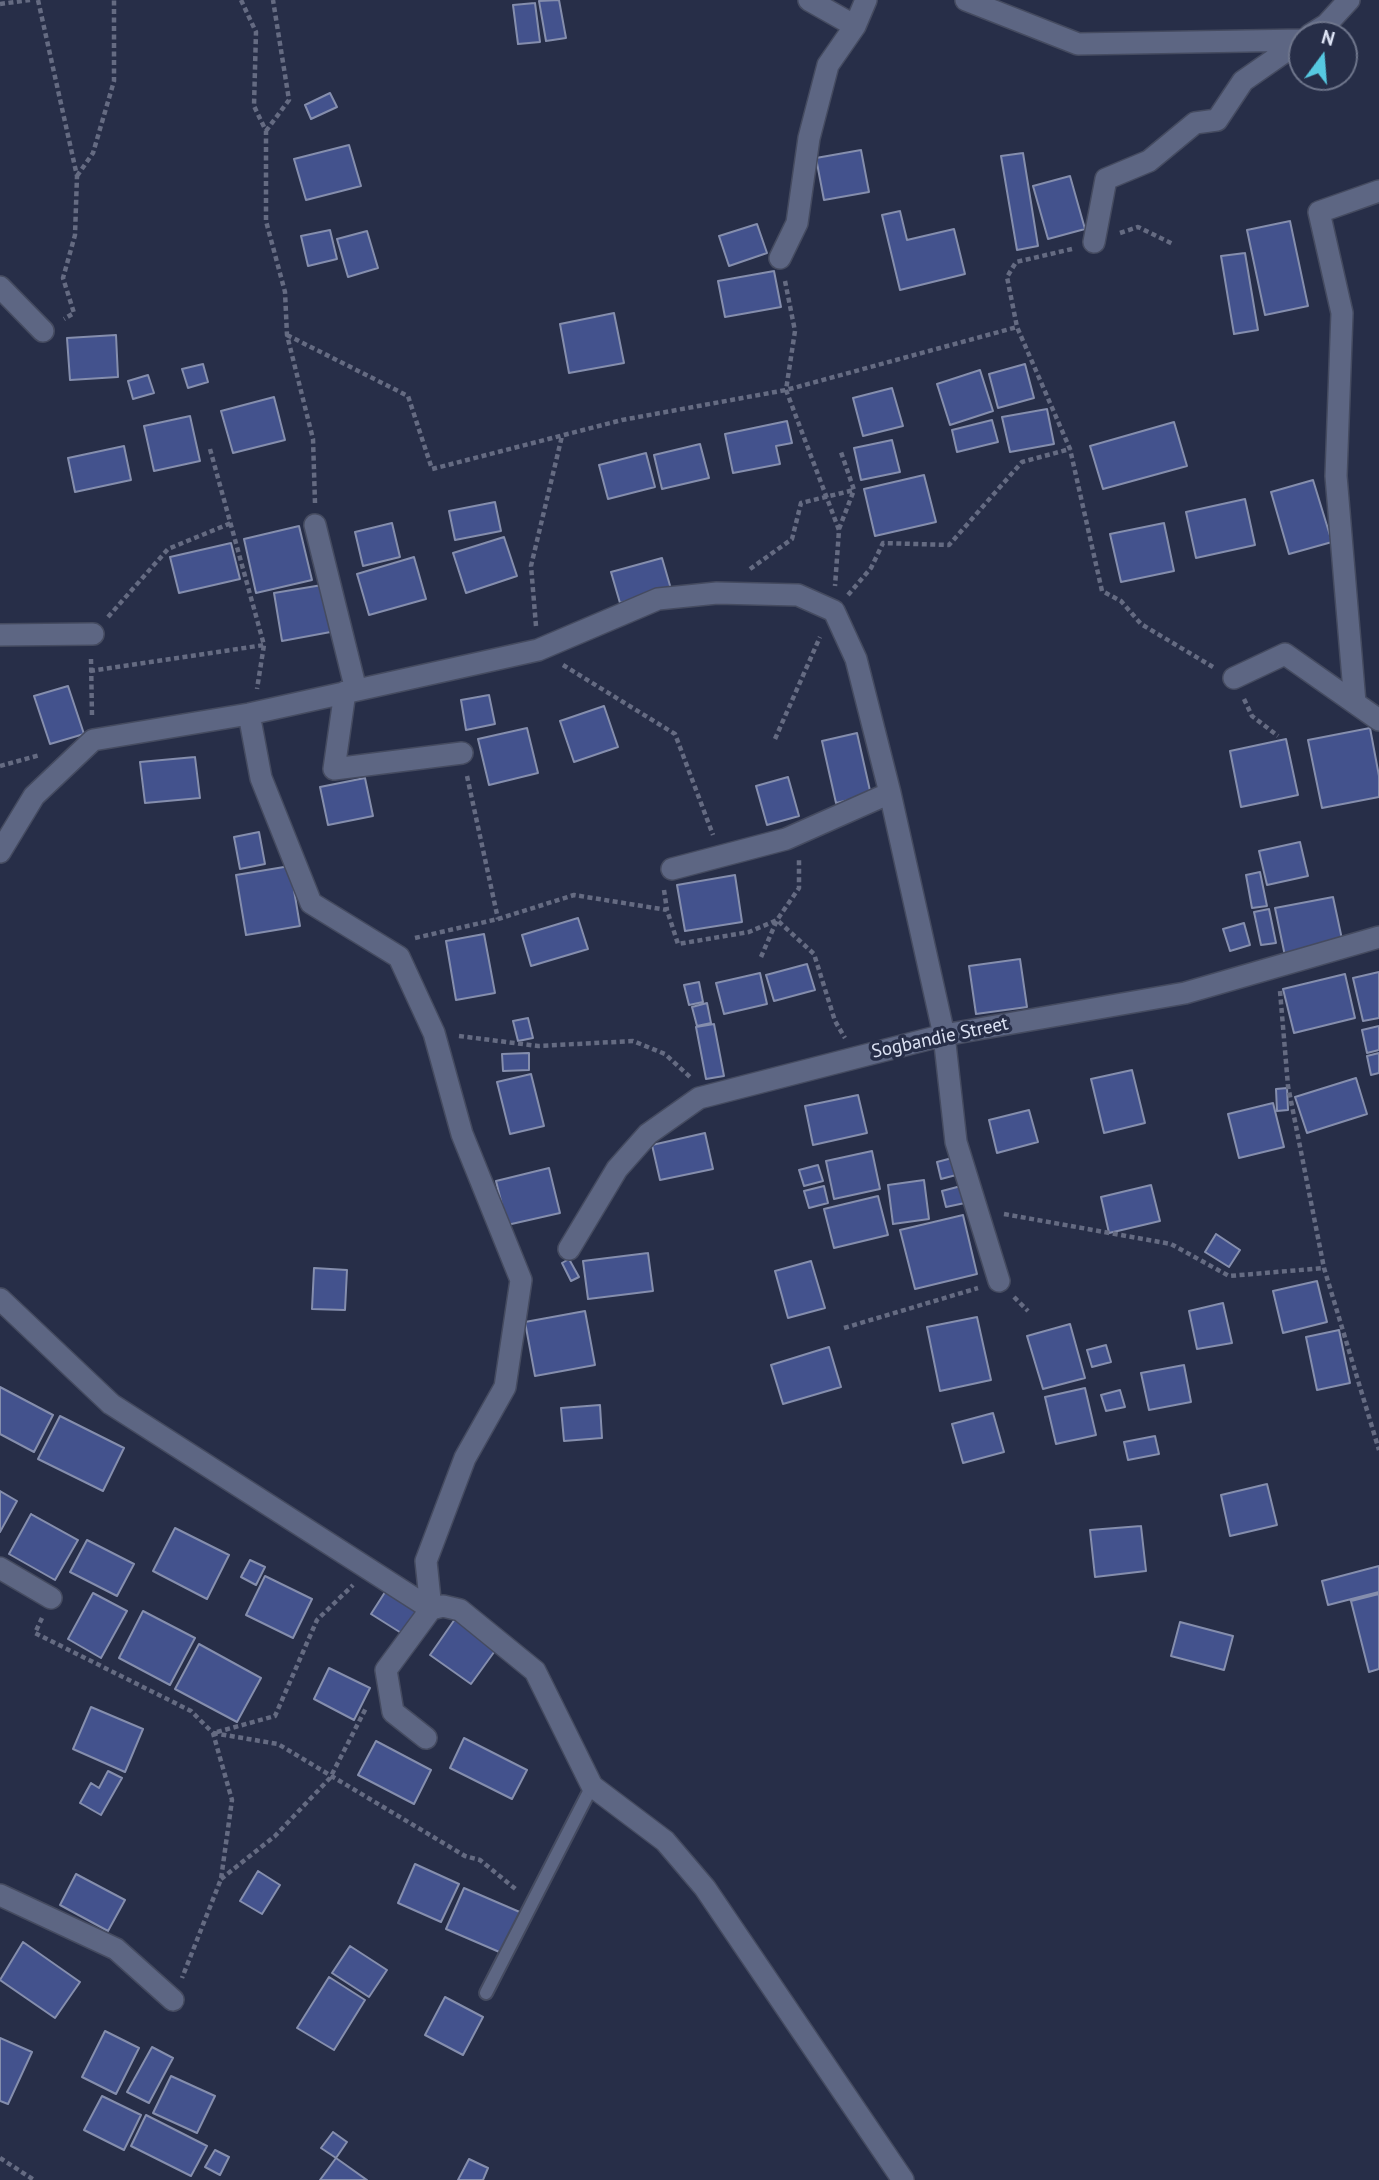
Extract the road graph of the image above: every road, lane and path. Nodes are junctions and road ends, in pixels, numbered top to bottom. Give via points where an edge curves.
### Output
1 (30, 0) edge
2 (38, 0) edge
3 (114, 0) edge
4 (241, 0) edge
5 (273, 0) edge
6 (809, 0) edge
7 (866, 0) edge
8 (966, 0) edge
9 (1349, 0) edge
10 (0, 4) edge
11 (1330, 21) edge
12 (855, 26) junction
13 (1288, 40) edge
14 (1288, 50) edge
15 (266, 131) junction
16 (77, 176) junction
17 (1379, 191) edge
18 (1094, 242) junction
19 (1173, 244) dead end
20 (780, 258) joint
21 (0, 287) edge
22 (1017, 327) junction
23 (43, 331) joint
24 (287, 335) junction
25 (786, 390) junction
26 (562, 436) junction
27 (210, 449) dead end
28 (1070, 449) junction
29 (841, 452) dead end
30 (854, 490) junction
31 (825, 496) junction
32 (315, 525) joint
33 (839, 530) junction
34 (717, 593) junction
35 (834, 611) junction
36 (93, 634) dead end
37 (0, 635) edge
38 (264, 645) junction
39 (538, 650) junction
40 (90, 671) dead end
41 (1234, 678) junction
42 (351, 691) junction
43 (1355, 703) junction
44 (249, 714) junction
45 (1379, 720) edge
46 (1278, 736) dead end
47 (775, 739) dead end
48 (462, 753) joint
49 (890, 793) junction
50 (786, 839) junction
51 (0, 852) edge
52 (721, 856) junction
53 (672, 869) dead end
54 (498, 919) junction
55 (777, 920) junction
56 (1379, 937) edge
57 (399, 957) junction
58 (761, 957) dead end
59 (1278, 966) junction
60 (434, 1033) junction
61 (944, 1035) junction
62 (857, 1056) junction
63 (699, 1098) junction
64 (979, 1223) junction
65 (569, 1249) dead end
66 (1324, 1268) junction
67 (999, 1281) joint
68 (0, 1298) edge
69 (844, 1328) dead end
70 (1379, 1450) edge
71 (0, 1568) edge
72 (370, 1569) junction
73 (51, 1598) joint
74 (431, 1609) junction
75 (368, 1706) dead end
76 (212, 1733) junction
77 (426, 1738) dead end
78 (330, 1778) junction
79 (592, 1786) junction
80 (221, 1879) junction
81 (0, 1895) edge
82 (532, 1903) junction
83 (486, 1993) dead end
84 (173, 2000) joint
85 (0, 2158) edge
86 (34, 2180) edge
87 (903, 2180) edge

1 - 10 path
2 - 16 path
3 - 16 path via 114,81 93,153
4 - 15 path via 256,32 254,106
5 - 15 path via 289,100
6 - 12 street
7 - 12 street
8 - 13 street via 1079,44
9 - 11 street
12 - 20 street via 828,65 809,138 797,223
14 - 18 street via 1243,81 1217,120 1195,123 1149,161 1106,179
15 - 24 path via 266,221 285,292
16 - 23 path via 75,235 63,278 74,313
17 - 43 street via 1319,212 1342,313 1336,476
18 - 19 path via 1138,227
18 - 22 path via 1016,262 1007,277
20 - 25 path via 795,331
21 - 23 street
22 - 25 path
22 - 28 path
24 - 26 path via 408,396 432,469
24 - 32 path via 313,439
25 - 26 path via 622,420
25 - 31 path
26 - 39 path via 531,566
27 - 38 path
28 - 35 path via 1021,462 949,545 883,543 871,568
28 - 41 path via 1102,591 1122,601 1141,624
29 - 30 path
30 - 31 path
30 - 33 path
31 - 33 path
31 - 34 path via 802,503 792,539
32 - 42 street
33 - 35 path
34 - 35 street via 798,595
34 - 39 street via 658,599
35 - 47 path
35 - 49 street via 856,659
36 - 37 street
38 - 40 path
38 - 44 path
39 - 42 street
39 - 52 path via 675,734
41 - 43 street via 1285,654
41 - 46 path via 1252,716
42 - 44 street
42 - 48 street via 334,769
43 - 45 street
44 - 51 street via 93,740 34,796
44 - 57 street via 261,778 311,903
48 - 54 path
49 - 50 street
49 - 61 street
50 - 52 street
50 - 55 path via 801,862 799,888
52 - 53 street
54 - 55 path via 574,895 667,909 678,944 749,932
54 - 57 path via 408,940
55 - 58 path
55 - 62 path via 814,954 835,1021
56 - 59 street, Sogbandie Street
57 - 60 street
59 - 61 street, Sogbandie Street via 1185,993
59 - 66 path via 1288,1086
60 - 63 path via 538,1046 633,1041 665,1054 696,1082
60 - 74 street via 462,1134 521,1280 505,1387 465,1458 426,1561
61 - 62 street, Sogbandie Street
61 - 64 street via 956,1142
62 - 63 street, Sogbandie Street
63 - 65 street, Sogbandie Street via 648,1134 617,1169
64 - 66 path via 1007,1213 1171,1244 1229,1276
64 - 67 street
66 - 70 path
67 - 69 path
68 - 72 street via 111,1404
71 - 73 street
72 - 74 street
72 - 76 path via 317,1620 275,1716
73 - 76 path via 35,1633 191,1711
74 - 77 street via 386,1670 393,1712
74 - 79 street via 460,1610 535,1671
75 - 78 path
76 - 78 path via 278,1744
76 - 80 path via 232,1800
78 - 80 path via 275,1836
78 - 82 path via 480,1860
79 - 82 lane
79 - 87 street via 665,1841 705,1888
80 - 84 path
81 - 84 street via 116,1949
82 - 83 lane
85 - 86 path

